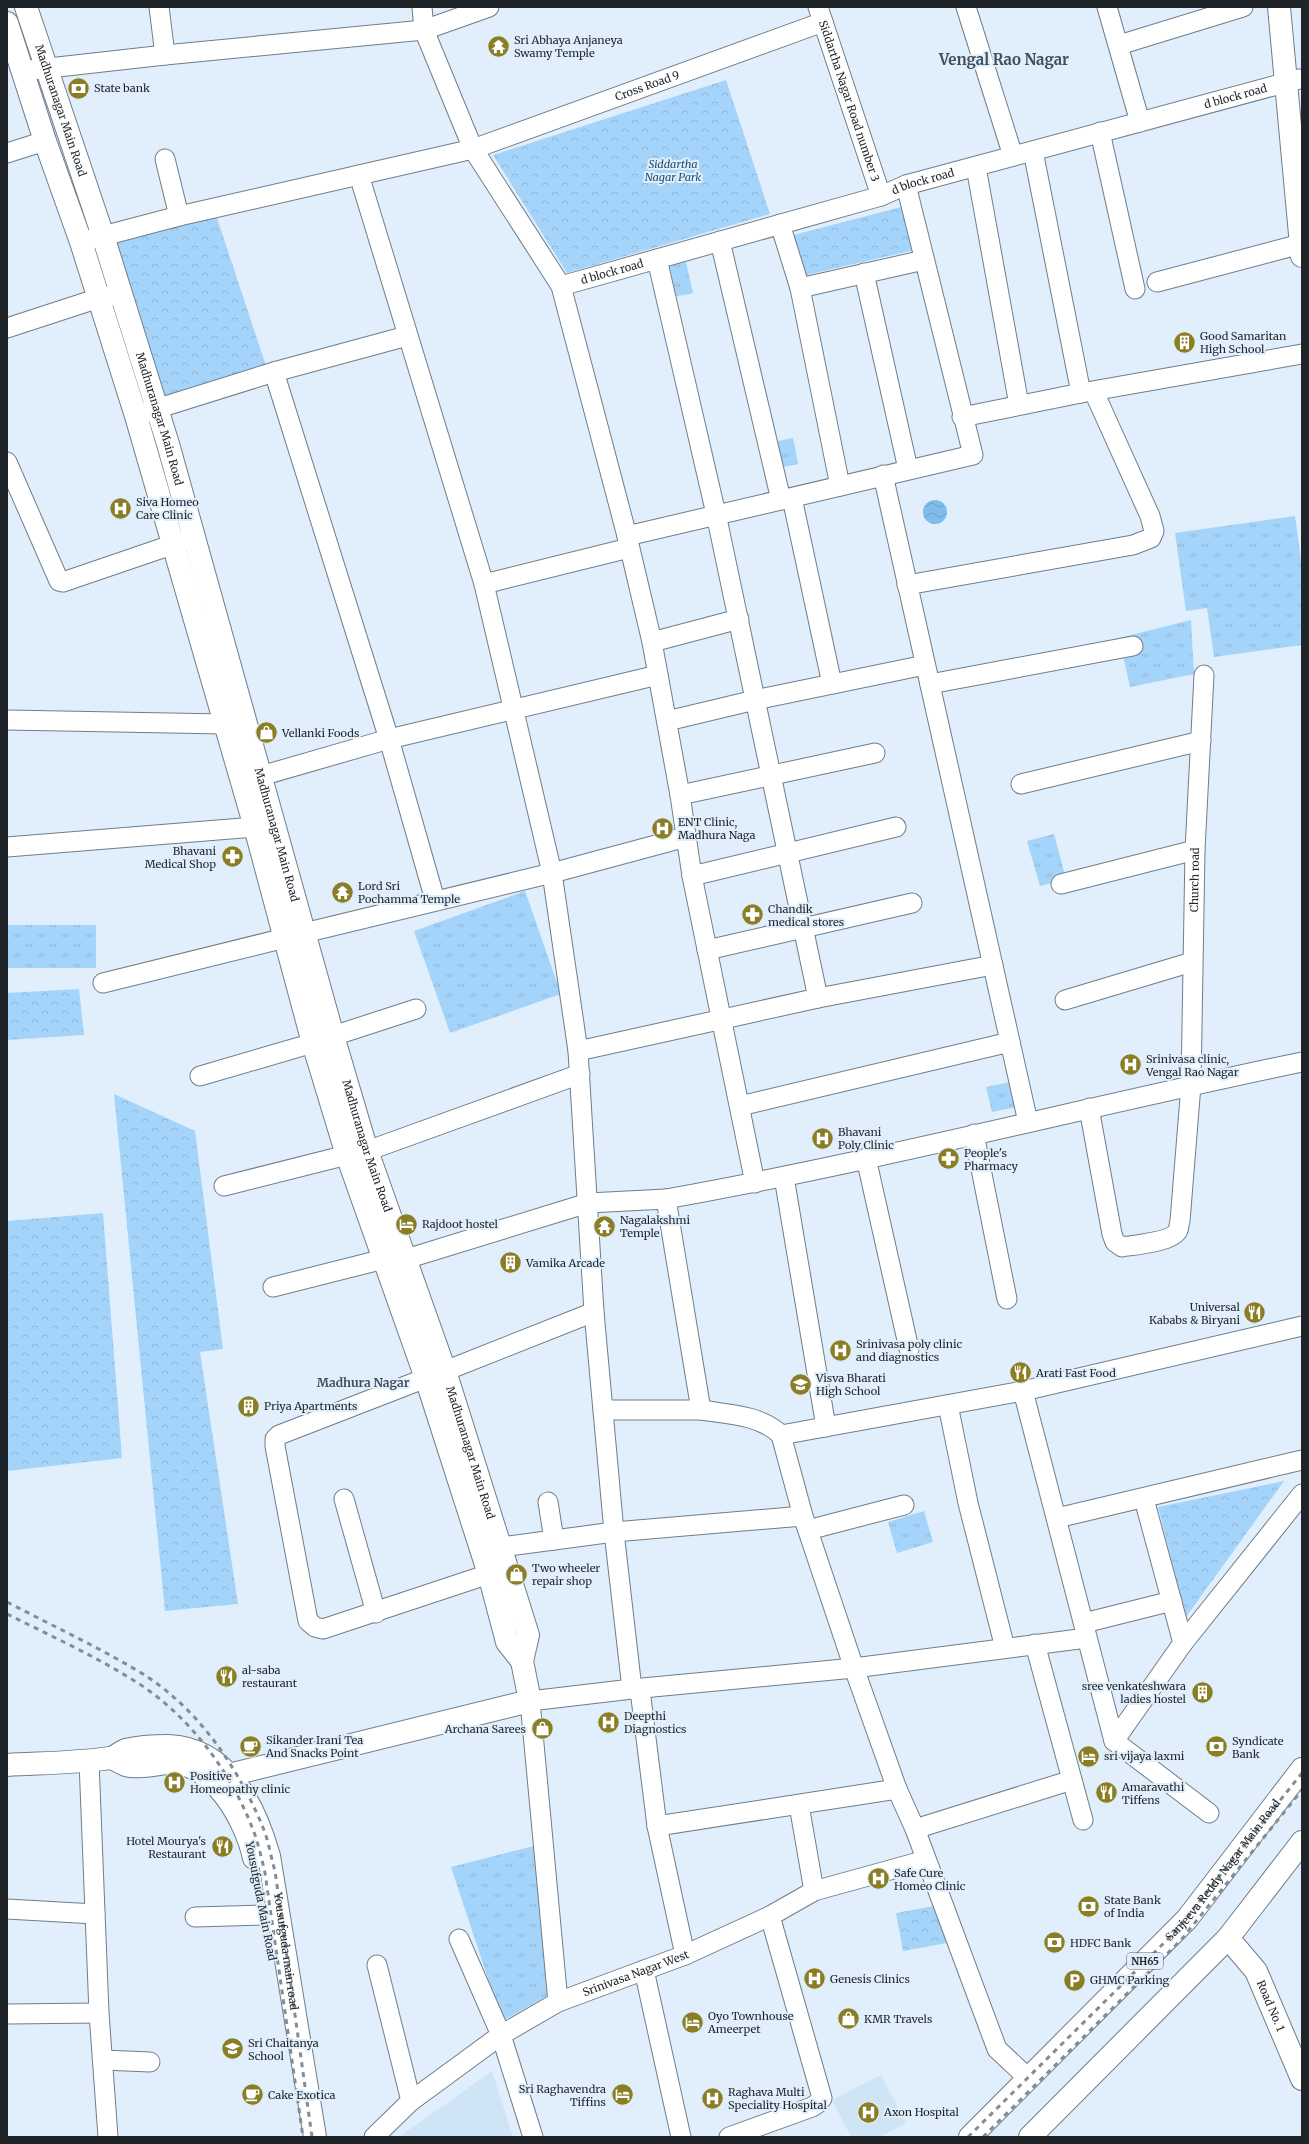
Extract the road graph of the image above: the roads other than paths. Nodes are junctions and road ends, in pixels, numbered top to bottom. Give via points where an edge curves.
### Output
1 (26, 7) edge
2 (159, 7) edge
3 (422, 7) edge
4 (489, 7) edge
5 (966, 7) edge
6 (1107, 7) edge
7 (1243, 7) edge
8 (1279, 7) edge
9 (1290, 7) edge
10 (820, 15) edge
11 (7, 24) edge
12 (424, 30) junction
13 (1119, 44) junction
14 (165, 55) junction
15 (47, 68) junction
16 (22, 71) junction
17 (1293, 81) junction
18 (1302, 114) edge
19 (1140, 122) junction
20 (1100, 132) junction
21 (45, 141) junction
22 (473, 149) junction
23 (1033, 151) junction
24 (7, 153) edge
25 (1014, 156) junction
26 (165, 159) dead end
27 (976, 167) junction
28 (358, 176) junction
29 (906, 185) junction
30 (881, 196) junction
31 (179, 216) junction
32 (780, 224) junction
33 (103, 236) junction
34 (720, 241) junction
35 (81, 242) junction
36 (1302, 250) edge
37 (657, 259) junction
38 (924, 260) junction
39 (864, 273) junction
40 (1156, 282) dead end
41 (561, 286) junction
42 (800, 288) junction
43 (1135, 289) dead end
44 (122, 294) junction
45 (99, 298) junction
46 (7, 328) edge
47 (407, 336) junction
48 (1302, 354) edge
49 (274, 372) junction
50 (1087, 393) junction
51 (1019, 406) junction
52 (158, 408) junction
53 (136, 416) junction
54 (962, 418) junction
55 (8, 466) edge
56 (908, 469) junction
57 (882, 475) junction
58 (840, 486) junction
59 (786, 499) junction
60 (716, 514) junction
61 (195, 537) junction
62 (628, 542) junction
63 (174, 543) junction
64 (484, 584) junction
65 (907, 585) junction
66 (739, 619) junction
67 (652, 642) junction
68 (1133, 646) dead end
69 (925, 665) junction
70 (1204, 674) dead end
71 (658, 675) junction
72 (832, 684) junction
73 (930, 684) junction
74 (755, 700) junction
75 (514, 710) junction
76 (7, 720) edge
77 (667, 721) junction
78 (224, 724) junction
79 (389, 739) junction
80 (1201, 741) junction
81 (875, 753) dead end
82 (261, 776) junction
83 (772, 776) junction
84 (240, 782) junction
85 (1021, 784) dead end
86 (680, 795) junction
87 (255, 827) junction
88 (896, 827) dead end
89 (686, 837) junction
90 (7, 847) edge
91 (1195, 850) junction
92 (788, 854) junction
93 (552, 874) junction
94 (692, 876) junction
95 (1061, 884) dead end
96 (435, 900) junction
97 (912, 903) dead end
98 (803, 927) junction
99 (294, 935) junction
100 (707, 950) junction
101 (1192, 962) junction
102 (993, 965) junction
103 (103, 983) dead end
104 (818, 998) junction
105 (1065, 1000) dead end
106 (416, 1009) dead end
107 (721, 1020) junction
108 (323, 1039) junction
109 (1010, 1042) junction
110 (578, 1051) junction
111 (1302, 1062) edge
112 (580, 1074) junction
113 (200, 1076) dead end
114 (1191, 1085) junction
115 (740, 1106) junction
116 (1089, 1108) junction
117 (1028, 1122) junction
118 (974, 1134) junction
119 (357, 1153) junction
120 (866, 1158) junction
121 (784, 1177) junction
122 (755, 1183) junction
123 (224, 1186) dead end
124 (666, 1199) junction
125 (588, 1203) junction
126 (384, 1259) junction
127 (406, 1259) junction
128 (273, 1287) dead end
129 (1007, 1299) dead end
130 (594, 1312) junction
131 (1302, 1326) edge
132 (909, 1349) dead end
133 (436, 1375) junction
134 (1023, 1391) junction
135 (948, 1405) junction
136 (603, 1410) junction
137 (701, 1410) junction
138 (826, 1427) junction
139 (781, 1435) junction
140 (1302, 1460) edge
141 (1302, 1494) edge
142 (344, 1499) dead end
143 (1144, 1499) junction
144 (548, 1502) dead end
145 (904, 1505) dead end
146 (1057, 1518) junction
147 (805, 1523) junction
148 (614, 1532) junction
149 (554, 1540) junction
150 (502, 1548) junction
151 (489, 1574) junction
152 (1172, 1601) junction
153 (376, 1613) junction
154 (1085, 1630) junction
155 (1183, 1643) junction
156 (1035, 1644) junction
157 (1005, 1648) junction
158 (522, 1661) junction
159 (854, 1668) junction
160 (636, 1689) junction
161 (530, 1701) junction
162 (1114, 1741) junction
163 (112, 1758) junction
164 (89, 1761) junction
165 (7, 1765) edge
166 (1302, 1769) edge
167 (228, 1775) junction
168 (1072, 1780) junction
169 (898, 1788) junction
170 (799, 1805) junction
171 (1209, 1813) dead end
172 (1083, 1820) dead end
173 (657, 1826) junction
174 (915, 1829) junction
175 (1302, 1842) edge
176 (926, 1860) junction
177 (814, 1891) junction
178 (7, 1909) edge
179 (94, 1914) junction
180 (266, 1915) junction
181 (770, 1916) junction
182 (195, 1917) dead end
183 (1228, 1938) junction
184 (459, 1939) dead end
185 (685, 1955) junction
186 (377, 1965) dead end
187 (644, 1970) junction
188 (558, 2002) junction
189 (99, 2013) junction
190 (7, 2014) edge
191 (501, 2035) junction
192 (102, 2060) junction
193 (150, 2062) dead end
194 (1028, 2078) junction
195 (1302, 2079) edge
196 (411, 2101) junction
197 (108, 2137) edge
198 (299, 2137) edge
199 (315, 2137) edge
200 (374, 2137) edge
201 (533, 2137) edge
202 (681, 2137) edge
203 (729, 2137) edge
204 (970, 2137) edge
205 (1030, 2137) edge

1 - 15 main road, Madhuranagar Main Road
2 - 14 street
3 - 12 street
4 - 12 street
5 - 25 street
6 - 13 street
7 - 13 street
8 - 17 main road
9 - 17 main road
10 - 22 street, Cross Road 9
10 - 30 street, Siddartha Nagar Road number 3
11 - 16 main road, Madhuranagar Main Road
12 - 14 street
12 - 22 street
13 - 19 street
14 - 15 street
15 - 16 street
15 - 33 main road, Madhuranagar Main Road
16 - 21 main road, Madhuranagar Main Road
17 - 18 main road
17 - 19 street, d block road
17 - 36 main road
19 - 20 street, d block road
20 - 23 street, d block road
20 - 43 street
21 - 24 street
21 - 35 main road, Madhuranagar Main Road
22 - 28 street, Cross Road 9
22 - 41 street
23 - 25 street, d block road
23 - 50 street
25 - 27 street, d block road
26 - 31 street
27 - 29 street, d block road
27 - 51 street
28 - 31 street, Cross Road 9
28 - 47 street
29 - 30 street, d block road
29 - 38 street
30 - 32 street, d block road
31 - 33 street, Cross Road 9
32 - 34 street, d block road
32 - 42 street
33 - 35 street, Cross Road 9
33 - 44 main road, Madhuranagar Main Road
34 - 37 street, d block road
34 - 59 street
35 - 45 main road, Madhuranagar Main Road
36 - 40 street
37 - 41 street, d block road
37 - 60 street
38 - 39 street
38 - 54 street
39 - 42 street
39 - 56 street
41 - 62 street
42 - 58 street
44 - 45 street
44 - 52 main road, Madhuranagar Main Road
45 - 46 street
45 - 53 main road, Madhuranagar Main Road
47 - 49 street
47 - 64 street
48 - 50 street
49 - 52 street
49 - 79 street
50 - 51 street
50 - 65 street via 1150,516 1154,531 1151,538 1133,545
51 - 54 street
52 - 53 street
52 - 61 main road, Madhuranagar Main Road
53 - 63 main road, Madhuranagar Main Road
54 - 56 street via 973,455
55 - 63 street via 58,581 62,582
56 - 57 street
57 - 58 street
57 - 65 street
58 - 59 street
59 - 60 street
59 - 72 street
60 - 62 street
60 - 66 street
61 - 63 street
61 - 82 main road, Madhuranagar Main Road
62 - 64 street
62 - 67 street
63 - 78 main road, Madhuranagar Main Road
64 - 75 street
65 - 69 street
66 - 67 street
66 - 74 street
67 - 71 street
68 - 73 street
69 - 72 street
69 - 73 street
70 - 80 street, Church road
71 - 75 street
71 - 77 street
72 - 74 street
73 - 102 street
74 - 77 street
74 - 83 street
75 - 79 street
75 - 93 street
76 - 78 street
77 - 86 street
78 - 84 main road, Madhuranagar Main Road
79 - 82 street
79 - 96 street
80 - 85 street
80 - 91 street, Church road
81 - 83 street
82 - 84 street
82 - 99 main road, Madhuranagar Main Road
83 - 86 street
83 - 92 street
84 - 87 main road, Madhuranagar Main Road
86 - 89 street
87 - 90 street
87 - 99 main road, Madhuranagar Main Road
88 - 92 street
89 - 93 street
89 - 94 street
91 - 95 street
91 - 101 street, Church road
92 - 94 street
92 - 98 street
93 - 96 street
93 - 110 street
94 - 100 street
96 - 99 street
97 - 98 street
98 - 100 street
98 - 104 street
99 - 103 street
99 - 108 main road, Madhuranagar Main Road
100 - 107 street
101 - 105 street
101 - 114 street, Church road
102 - 104 street
102 - 109 street
104 - 107 street
106 - 108 street
107 - 110 street
107 - 115 street
108 - 113 street
108 - 119 main road, Madhuranagar Main Road
109 - 115 street
109 - 117 street
110 - 112 street
111 - 114 street
112 - 119 street
112 - 125 street
114 - 116 street
114 - 116 street, Church road via 1178,1231 1171,1237 1146,1244 1122,1247 1115,1242
115 - 122 street
116 - 117 street
117 - 118 street
118 - 120 street
118 - 129 street
119 - 123 street
119 - 126 main road, Madhuranagar Main Road
119 - 127 main road, Madhuranagar Main Road
120 - 121 street
120 - 132 street
121 - 122 street
121 - 138 street
122 - 124 street
124 - 125 street
124 - 137 street
125 - 127 street
125 - 130 street
126 - 128 street
126 - 133 main road, Madhuranagar Main Road
127 - 133 main road, Madhuranagar Main Road
130 - 133 street
130 - 136 street
131 - 134 street
133 - 150 main road, Madhuranagar Main Road
133 - 151 main road, Madhuranagar Main Road
133 - 153 street via 279,1435 275,1439 308,1621 323,1629
134 - 135 street
134 - 146 street
135 - 138 street
135 - 157 street via 968,1503
136 - 137 street
136 - 148 street
137 - 139 street via 759,1421 772,1426
138 - 139 street
139 - 147 street
140 - 143 street
141 - 155 street
142 - 153 street
143 - 146 street
143 - 152 street
144 - 149 street
145 - 147 street
146 - 154 street
147 - 148 street
147 - 159 street
148 - 149 street
148 - 160 street
149 - 150 street
150 - 158 main road, Madhuranagar Main Road via 528,1635
151 - 153 street
151 - 158 main road, Madhuranagar Main Road via 507,1642
152 - 154 street
152 - 155 street
154 - 156 street
154 - 162 street
155 - 162 street
156 - 157 street
156 - 168 street
157 - 159 street
158 - 161 main road, Madhuranagar Main Road
159 - 160 street
159 - 169 street
160 - 161 street
160 - 173 street
161 - 167 main road
161 - 188 street
162 - 171 street
163 - 164 main road
163 - 167 main road via 125,1750 167,1746 185,1748 201,1754
163 - 180 main road, Yousufguda Main Road via 126,1766 174,1763 188,1766 210,1780 229,1802 248,1837
164 - 165 main road
164 - 179 street
166 - 194 main road, Sanjeeva Reddy Nagar Main Road / NH65 via 1187,1919
167 - 199 main road, Yousufguda main road via 241,1789 255,1813 269,1856
168 - 172 street
168 - 174 street
169 - 170 street
169 - 174 street
170 - 173 street
170 - 177 street
173 - 185 street
174 - 176 street
175 - 183 main road
176 - 177 street, Srinivasa Nagar West
176 - 194 street via 997,2049
177 - 181 street, Srinivasa Nagar West
178 - 179 street
179 - 189 street
180 - 182 street
180 - 198 main road, Yousufguda Main Road
181 - 185 street, Srinivasa Nagar West
181 - 203 street via 822,2098 812,2107
183 - 195 main road, Road No. 1 via 1256,1971
183 - 205 main road
184 - 191 street
185 - 187 street, Srinivasa Nagar West
186 - 196 street
187 - 188 street, Srinivasa Nagar West
187 - 202 street
188 - 191 street, Srinivasa Nagar West
189 - 190 street
189 - 192 street
191 - 196 street, Srinivasa Nagar West
191 - 201 street
192 - 193 street
192 - 197 street
194 - 204 main road, Sanjeeva Reddy Nagar Main Road / NH65
196 - 200 street, Srinivasa Nagar West

